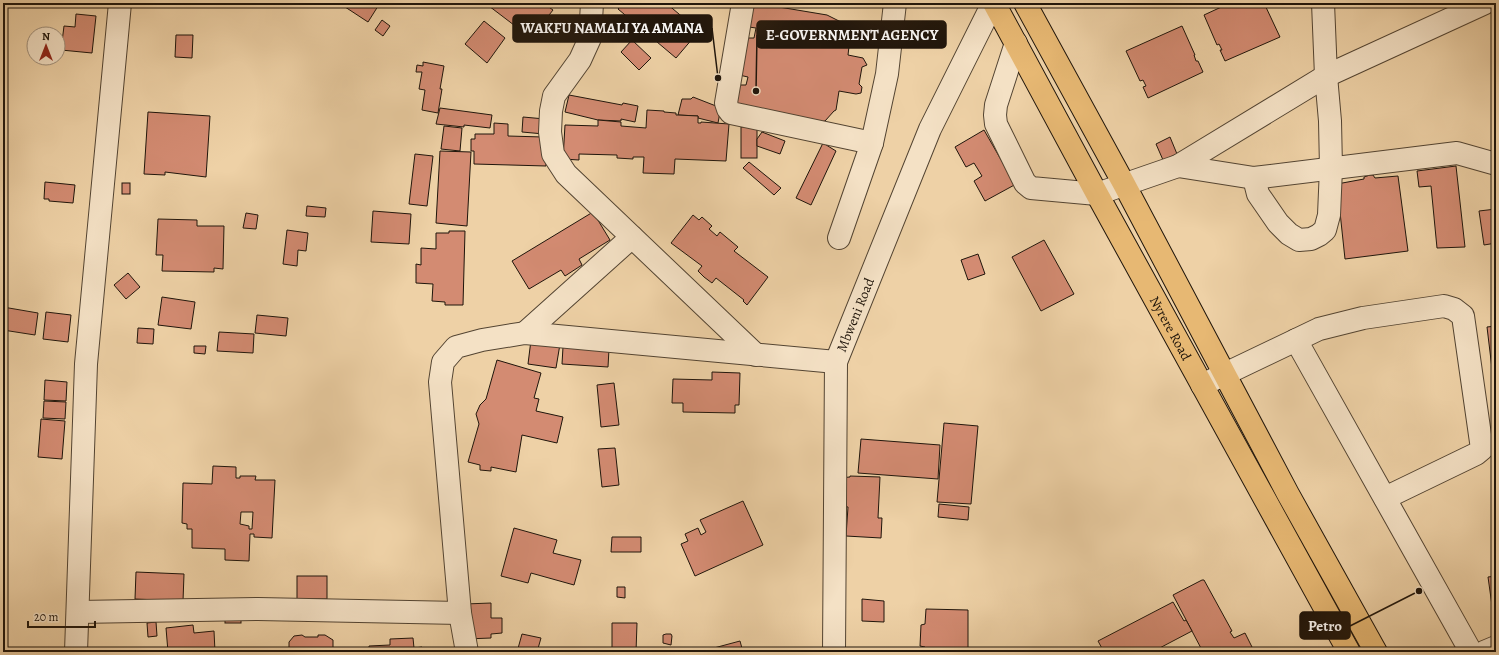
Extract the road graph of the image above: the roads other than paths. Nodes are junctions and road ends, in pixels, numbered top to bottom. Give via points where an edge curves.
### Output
1 (120, 3) edge
2 (592, 3) edge
3 (743, 3) edge
4 (894, 3) edge
5 (994, 3) edge
6 (1025, 3) edge
7 (1323, 3) edge
8 (1485, 3) edge
9 (1016, 43) junction
10 (1326, 76) junction
11 (872, 143) junction
12 (1496, 164) edge
13 (1178, 166) junction
14 (1331, 168) junction
15 (1254, 178) junction
16 (1124, 184) junction
17 (1097, 194) junction
18 (632, 237) junction
19 (839, 238) dead end
20 (525, 333) junction
21 (1296, 340) junction
22 (756, 355) junction
23 (836, 362) junction
24 (1224, 374) junction
25 (1202, 385) junction
26 (1385, 498) junction
27 (78, 612) junction
28 (460, 613) junction
29 (1496, 647) edge
30 (76, 652) edge
31 (467, 652) edge
32 (834, 652) edge
33 (1350, 652) edge
34 (1376, 652) edge
35 (1471, 652) edge
36 (1484, 652) edge

1 - 27 street via 86,364
2 - 18 street via 590,38 586,48 554,96 550,132 553,154 566,174
3 - 11 street via 726,103 731,113
4 - 11 street via 887,74
5 - 9 main road, Nyrere Road
5 - 23 street, Mbweni Road via 930,128
6 - 16 main road, Nyrere Road
7 - 10 street
8 - 10 street
9 - 17 main road, Nyrere Road
9 - 17 street via 996,104 995,115 996,124 1024,183 1031,188
10 - 13 street
10 - 14 street
11 - 19 street
12 - 14 street via 1457,153
13 - 15 street
13 - 16 street
14 - 15 street
14 - 15 street via 1328,220 1325,230 1311,239 1299,240 1278,223 1258,194
16 - 17 street
16 - 24 main road, Nyrere Road
17 - 25 main road, Nyrere Road
18 - 20 street
18 - 22 street
20 - 22 street
20 - 28 street via 456,347 443,362 440,382
21 - 24 street
21 - 26 street
21 - 26 street via 1319,329 1363,318 1436,307 1454,309 1463,316 1482,449
22 - 23 street
23 - 32 street, Mbweni Road
24 - 25 street
24 - 34 main road, Nyrere Road
25 - 33 main road, Nyrere Road
26 - 35 street
27 - 28 street via 258,609
27 - 30 street
28 - 31 street
29 - 36 street

